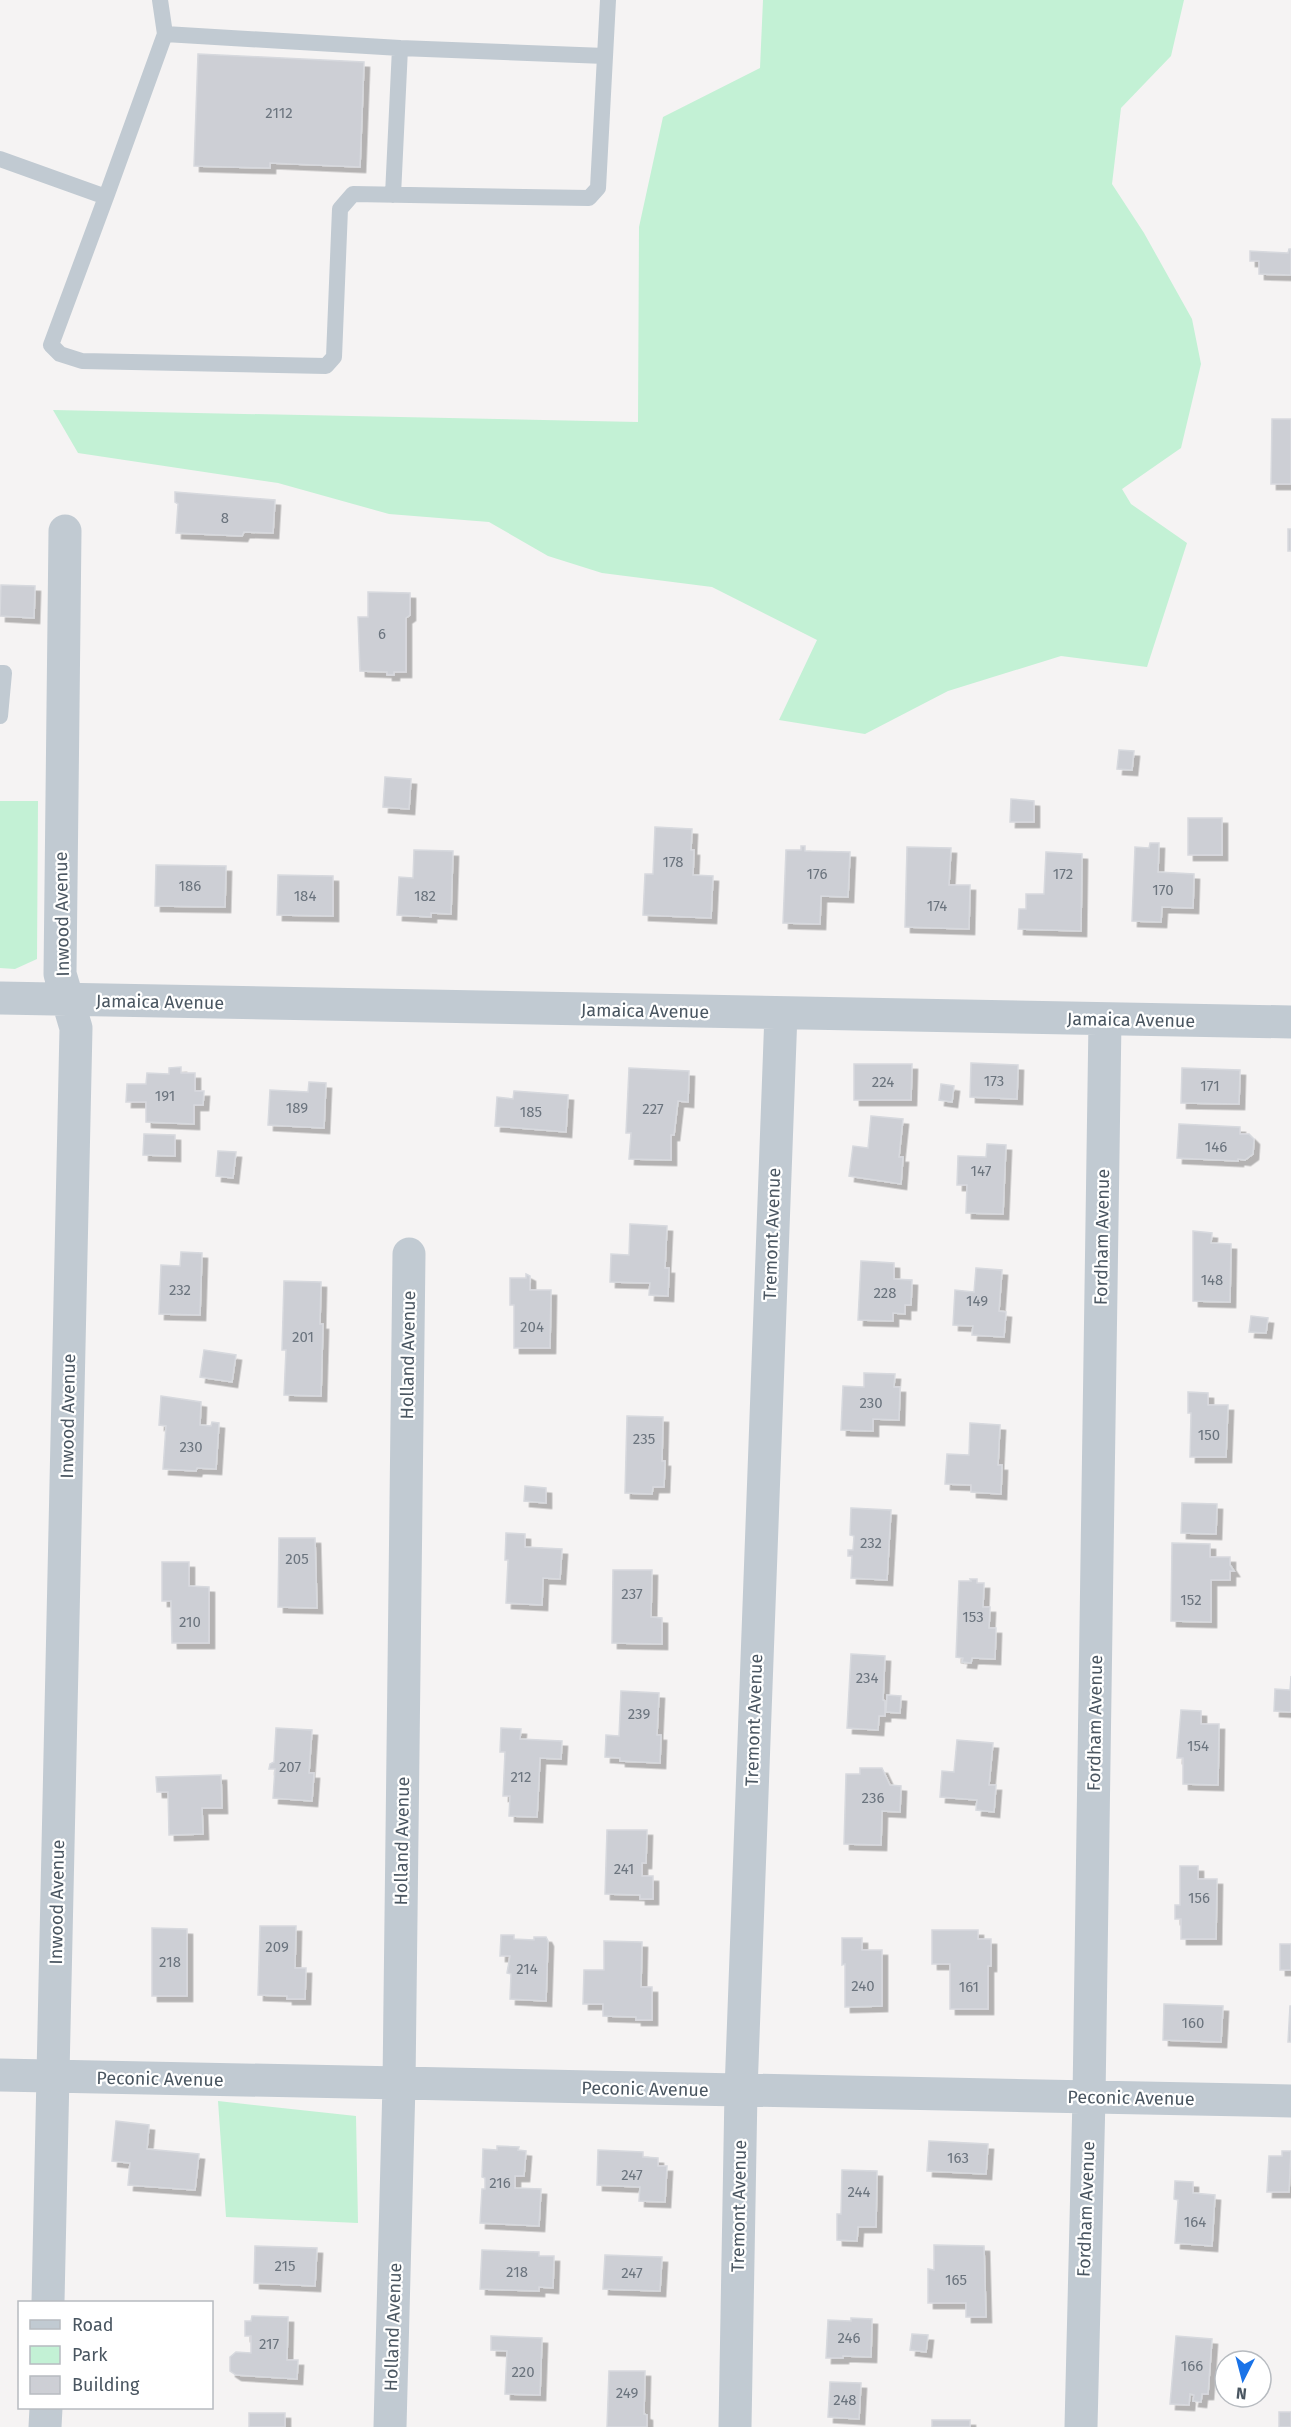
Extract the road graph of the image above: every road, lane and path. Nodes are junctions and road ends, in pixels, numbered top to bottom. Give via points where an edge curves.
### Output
1 (160, 0) edge
2 (608, 0) edge
3 (165, 34) junction
4 (400, 48) junction
5 (605, 56) junction
6 (0, 159) edge
7 (393, 195) junction
8 (106, 197) junction
9 (65, 531) dead end
10 (0, 673) edge
11 (0, 716) edge
12 (0, 999) edge
13 (67, 1001) junction
14 (781, 1013) junction
15 (1105, 1020) junction
16 (1291, 1022) edge
17 (409, 1254) dead end
18 (0, 2075) edge
19 (53, 2076) junction
20 (399, 2084) junction
21 (741, 2091) junction
22 (1089, 2098) junction
23 (1291, 2101) edge
24 (48, 2301) edge
25 (46, 2409) edge
26 (45, 2427) edge
27 (390, 2427) edge
28 (735, 2427) edge
29 (1080, 2427) edge

1 - 3 lane
2 - 5 lane
3 - 4 lane
3 - 8 lane
4 - 5 lane
4 - 7 lane
5 - 7 lane via 598,188 589,198
6 - 8 lane
7 - 8 lane via 353,194 340,209 334,357 326,366 82,361 60,354 51,345
9 - 13 street, Inwood Avenue via 60,974
10 - 11 lane via 4,673
12 - 13 street, Jamaica Avenue
13 - 14 street, Jamaica Avenue
13 - 19 street, Inwood Avenue via 76,1028
14 - 15 street, Jamaica Avenue
14 - 21 street, Tremont Avenue
15 - 16 street, Jamaica Avenue
15 - 22 street, Fordham Avenue
17 - 20 street, Holland Avenue
18 - 19 street, Peconic Avenue
19 - 20 street, Peconic Avenue
19 - 24 street, Inwood Avenue
20 - 21 street, Peconic Avenue
20 - 27 street, Holland Avenue
21 - 22 street, Peconic Avenue
21 - 28 street, Tremont Avenue
22 - 23 street, Peconic Avenue
22 - 29 street, Fordham Avenue
25 - 26 street

